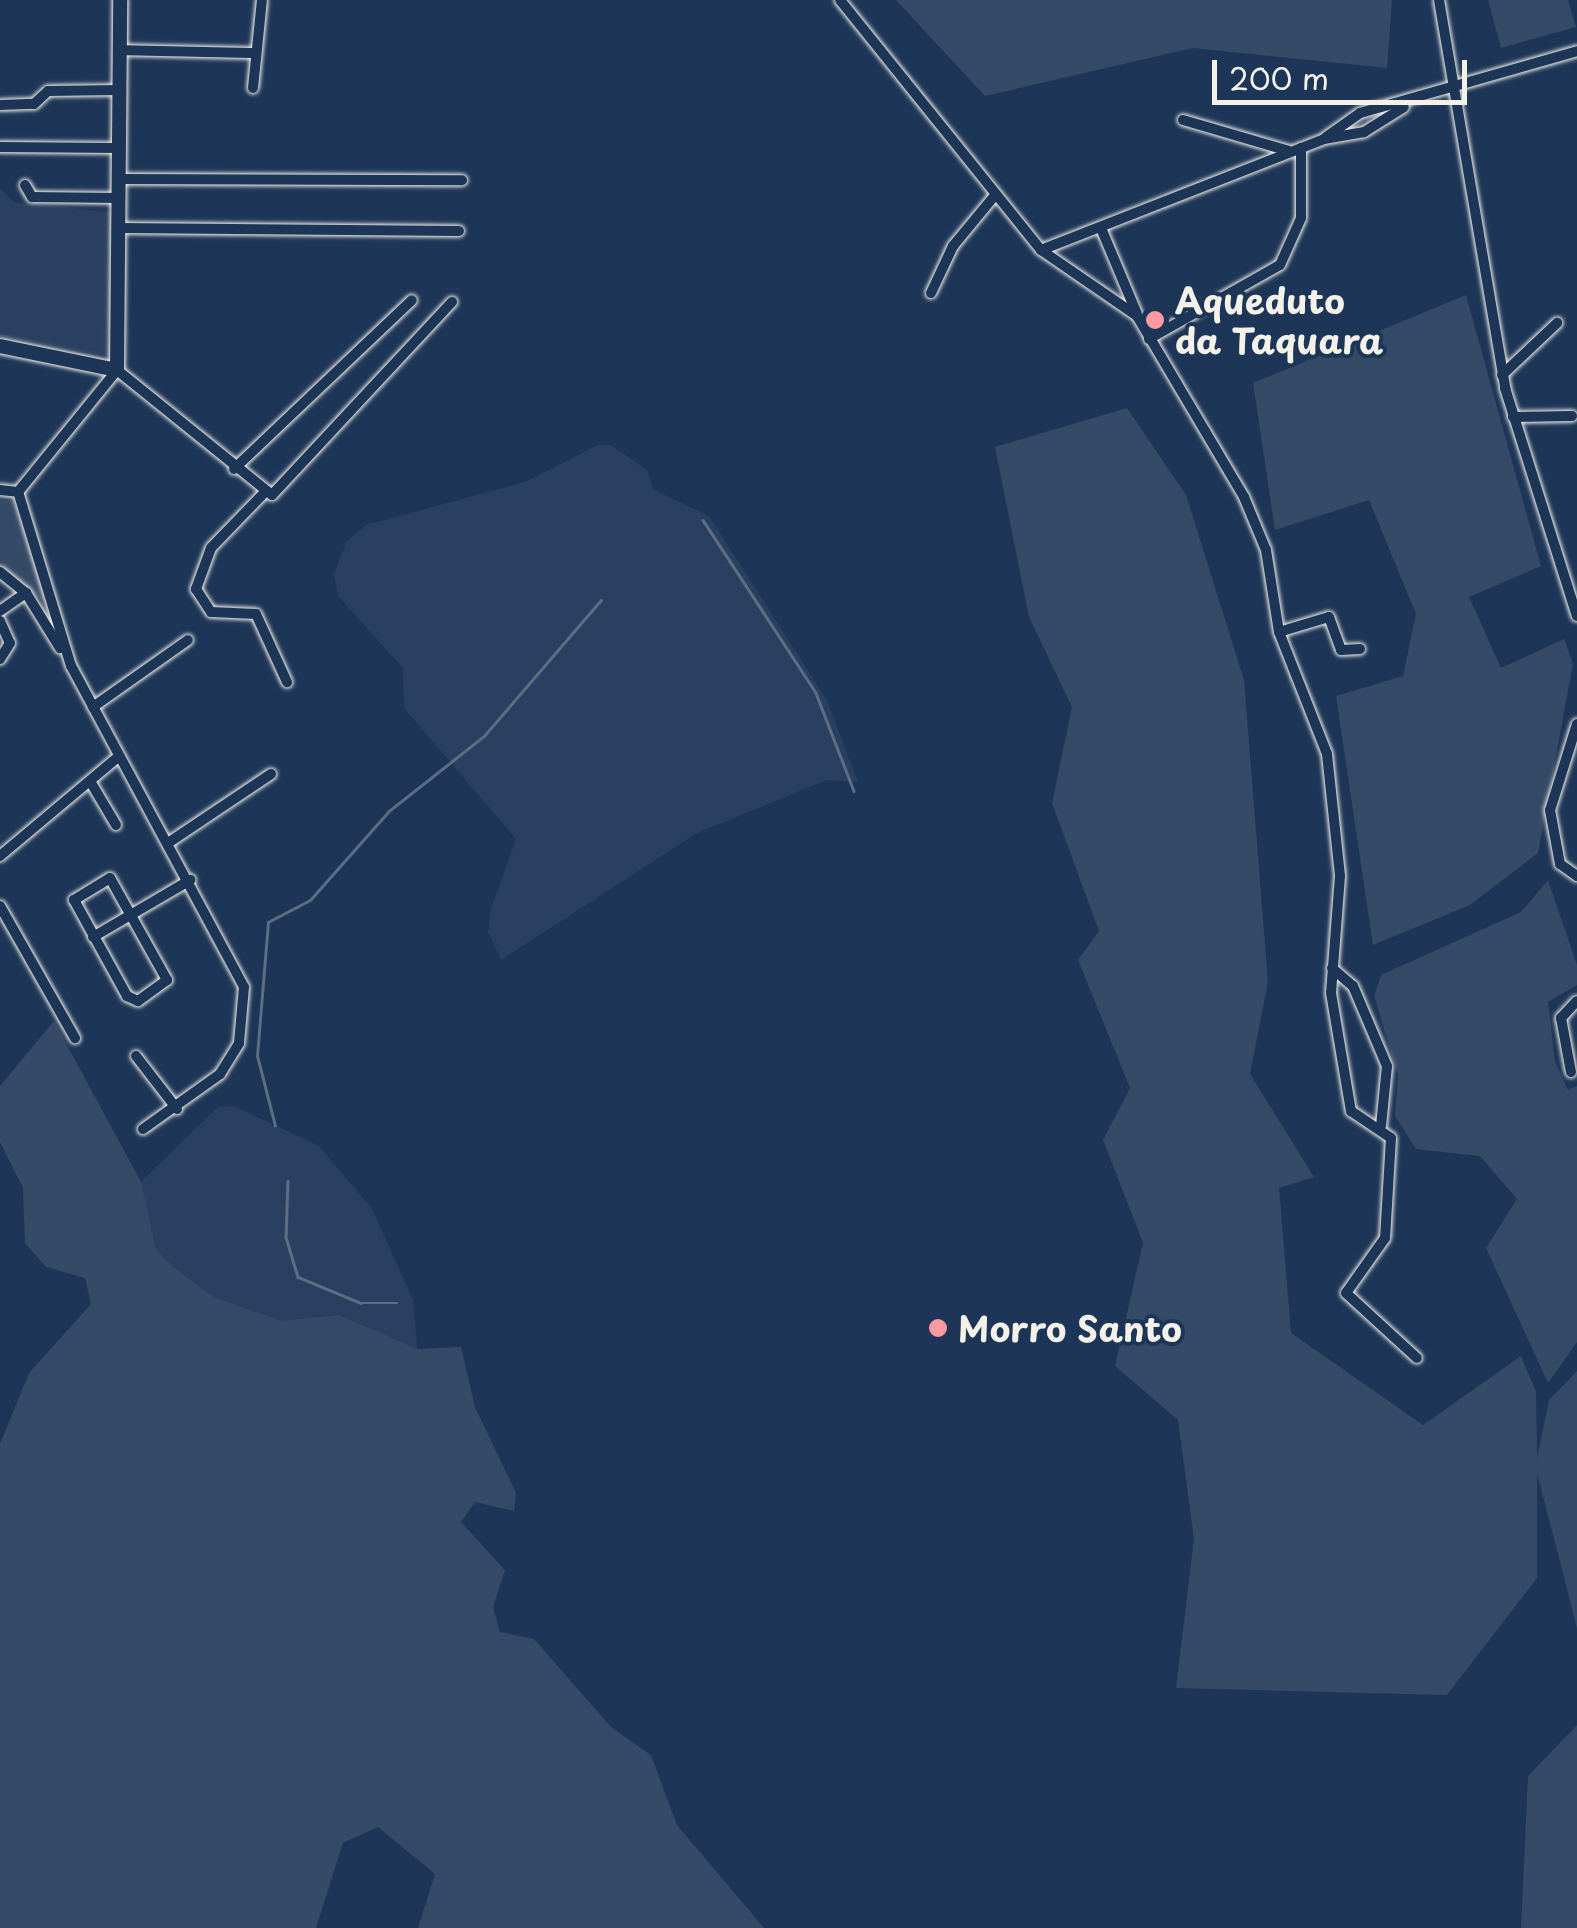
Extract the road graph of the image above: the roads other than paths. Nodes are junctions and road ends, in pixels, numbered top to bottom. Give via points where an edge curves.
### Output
1 (120, 0) edge
2 (262, 0) edge
3 (840, 0) edge
4 (1438, 0) edge
5 (120, 50) junction
6 (1577, 50) edge
7 (256, 53) junction
8 (253, 88) dead end
9 (120, 90) junction
10 (1450, 90) junction
11 (0, 105) edge
12 (1404, 106) junction
13 (1183, 120) dead end
14 (1324, 139) junction
15 (0, 148) edge
16 (119, 148) junction
17 (1296, 150) junction
18 (119, 180) junction
19 (462, 180) dead end
20 (25, 185) dead end
21 (996, 194) junction
22 (119, 198) junction
23 (119, 228) junction
24 (1100, 228) junction
25 (458, 232) dead end
26 (1041, 250) junction
27 (931, 293) dead end
28 (412, 300) dead end
29 (452, 302) dead end
30 (1137, 316) junction
31 (1557, 323) dead end
32 (1147, 334) junction
33 (0, 346) edge
34 (117, 370) junction
35 (1502, 375) junction
36 (1572, 416) dead end
37 (1514, 417) junction
38 (234, 469) junction
39 (0, 490) edge
40 (18, 492) junction
41 (269, 493) junction
42 (0, 572) edge
43 (26, 593) junction
44 (0, 611) edge
45 (1577, 616) edge
46 (0, 621) edge
47 (1278, 632) junction
48 (188, 640) dead end
49 (1360, 649) dead end
50 (0, 659) edge
51 (71, 666) junction
52 (286, 682) dead end
53 (93, 707) junction
54 (1577, 724) edge
55 (120, 756) junction
56 (271, 774) dead end
57 (90, 781) junction
58 (116, 824) dead end
59 (168, 844) junction
60 (0, 856) edge
61 (1577, 876) edge
62 (190, 880) junction
63 (0, 906) edge
64 (132, 914) junction
65 (94, 938) junction
66 (1332, 968) junction
67 (1577, 1001) edge
68 (75, 1038) dead end
69 (136, 1056) dead end
70 (1571, 1072) dead end
71 (177, 1109) junction
72 (1381, 1126) junction
73 (142, 1130) dead end
74 (1416, 1358) dead end

1 - 5 street
2 - 7 street
3 - 21 street
4 - 10 street
5 - 7 street
5 - 9 street
6 - 10 street
7 - 8 street
9 - 11 street via 43,91 34,104
9 - 16 street
10 - 12 street
10 - 35 street
12 - 14 street via 1364,132
12 - 14 street via 1360,113
13 - 17 street
14 - 17 street
15 - 16 street
16 - 18 street
17 - 24 street
17 - 32 street via 1301,218 1280,265
18 - 19 street
18 - 22 street
20 - 22 street via 32,197
21 - 26 street
21 - 27 street via 953,246
22 - 23 street
23 - 25 street
23 - 34 street
24 - 26 street
24 - 30 street
26 - 30 street
28 - 38 street
29 - 41 street
30 - 32 street
31 - 35 street
32 - 47 street via 1244,497 1266,550
33 - 34 street
34 - 38 street
34 - 40 street
35 - 37 street
36 - 37 street
37 - 45 street
38 - 41 street
39 - 40 street
40 - 51 street
41 - 52 street via 210,548 196,589 211,612 256,614
42 - 43 street
43 - 44 street
43 - 51 street
46 - 50 street via 10,643
47 - 49 street via 1330,617 1341,650
47 - 66 street via 1332,782 1340,876
48 - 53 street
51 - 53 street
53 - 55 street
54 - 61 street via 1550,810 1560,864
55 - 57 street
55 - 59 street
56 - 59 street
57 - 58 street
57 - 60 street
59 - 62 street
62 - 64 street
62 - 71 street via 240,970 245,1006 233,1055
63 - 68 street
64 - 65 street
64 - 65 street via 104,877 74,900
64 - 65 street via 168,984 138,1001
66 - 72 street via 1353,986 1387,1066
66 - 72 street via 1353,1118
67 - 70 street via 1560,1018
69 - 71 street
71 - 73 street
72 - 74 street via 1391,1138 1385,1238 1346,1293

